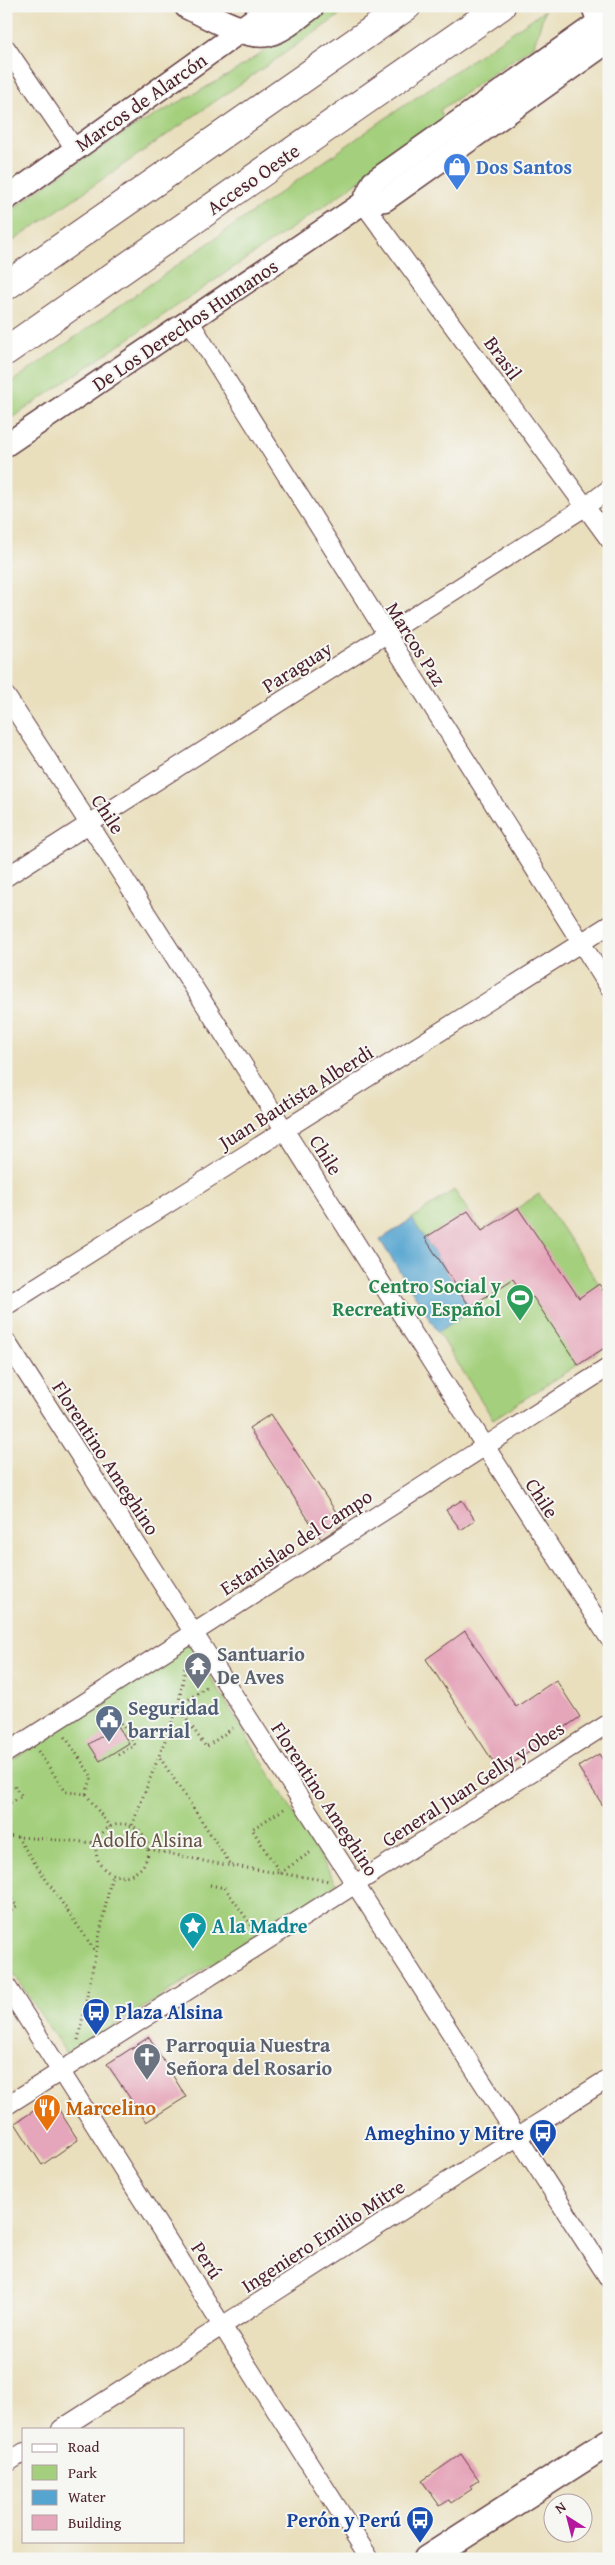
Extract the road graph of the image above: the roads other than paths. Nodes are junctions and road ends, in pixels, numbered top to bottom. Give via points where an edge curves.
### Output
1 (188, 6) edge
2 (311, 6) edge
3 (407, 6) edge
4 (500, 6) edge
5 (278, 17) edge
6 (242, 30) junction
7 (605, 32) edge
8 (6, 48) edge
9 (75, 149) junction
10 (6, 199) edge
11 (363, 203) junction
12 (6, 286) edge
13 (190, 322) junction
14 (6, 351) edge
15 (6, 445) edge
16 (609, 489) edge
17 (585, 507) junction
18 (609, 539) edge
19 (386, 636) junction
20 (6, 696) edge
21 (90, 824) junction
22 (6, 877) edge
23 (609, 925) edge
24 (581, 942) junction
25 (609, 987) edge
26 (285, 1129) junction
27 (6, 1306) edge
28 (6, 1342) edge
29 (609, 1367) edge
30 (484, 1447) junction
31 (193, 1632) junction
32 (609, 1638) edge
33 (609, 1723) edge
34 (6, 1752) edge
35 (355, 1885) junction
36 (6, 1985) edge
37 (61, 2071) junction
38 (609, 2078) edge
39 (6, 2106) edge
40 (517, 2137) junction
41 (609, 2279) edge
42 (223, 2325) junction
43 (63, 2428) edge
44 (609, 2442) edge
45 (22, 2453) edge
46 (6, 2464) edge
47 (370, 2559) edge
48 (427, 2559) edge

1 - 6 main road
2 - 5 main road
3 - 12 highway
4 - 14 highway, Acceso Oeste
5 - 6 main road via 268,33
6 - 9 street, Marcos de Alarcón
7 - 11 street, De Los Derechos Humanos via 385,200
8 - 9 street
9 - 10 street, Marcos de Alarcón
11 - 13 street, De Los Derechos Humanos
11 - 17 street, Brasil
13 - 15 street, De Los Derechos Humanos
13 - 19 street, Marcos Paz
16 - 17 street, Paraguay
17 - 18 street, Brasil
17 - 19 street, Paraguay
19 - 21 street, Paraguay
19 - 24 street, Marcos Paz
20 - 21 street, Chile
21 - 22 street, Paraguay
21 - 26 street, Chile
23 - 24 street, Juan Bautista Alberdi
24 - 25 street, Marcos Paz
24 - 26 street, Juan Bautista Alberdi
26 - 27 street, Juan Bautista Alberdi
26 - 30 street, Chile
28 - 31 street, Florentino Ameghino
29 - 30 street, Estanislao del Campo
30 - 31 street, Estanislao del Campo
30 - 32 street, Chile
31 - 34 street, Estanislao del Campo
31 - 35 street, Florentino Ameghino
33 - 35 street, General Juan Gelly y Obes
35 - 37 street, General Juan Gelly y Obes
35 - 40 street, Florentino Ameghino
36 - 37 street, Perú
37 - 39 street, General Juan Gelly y Obes
37 - 42 street, Perú
38 - 40 street, Ingeniero Emilio Mitre
40 - 41 street, Florentino Ameghino
40 - 42 street, Ingeniero Emilio Mitre
42 - 43 street, Ingeniero Emilio Mitre
42 - 47 street, Perú
44 - 48 main road
45 - 46 street

